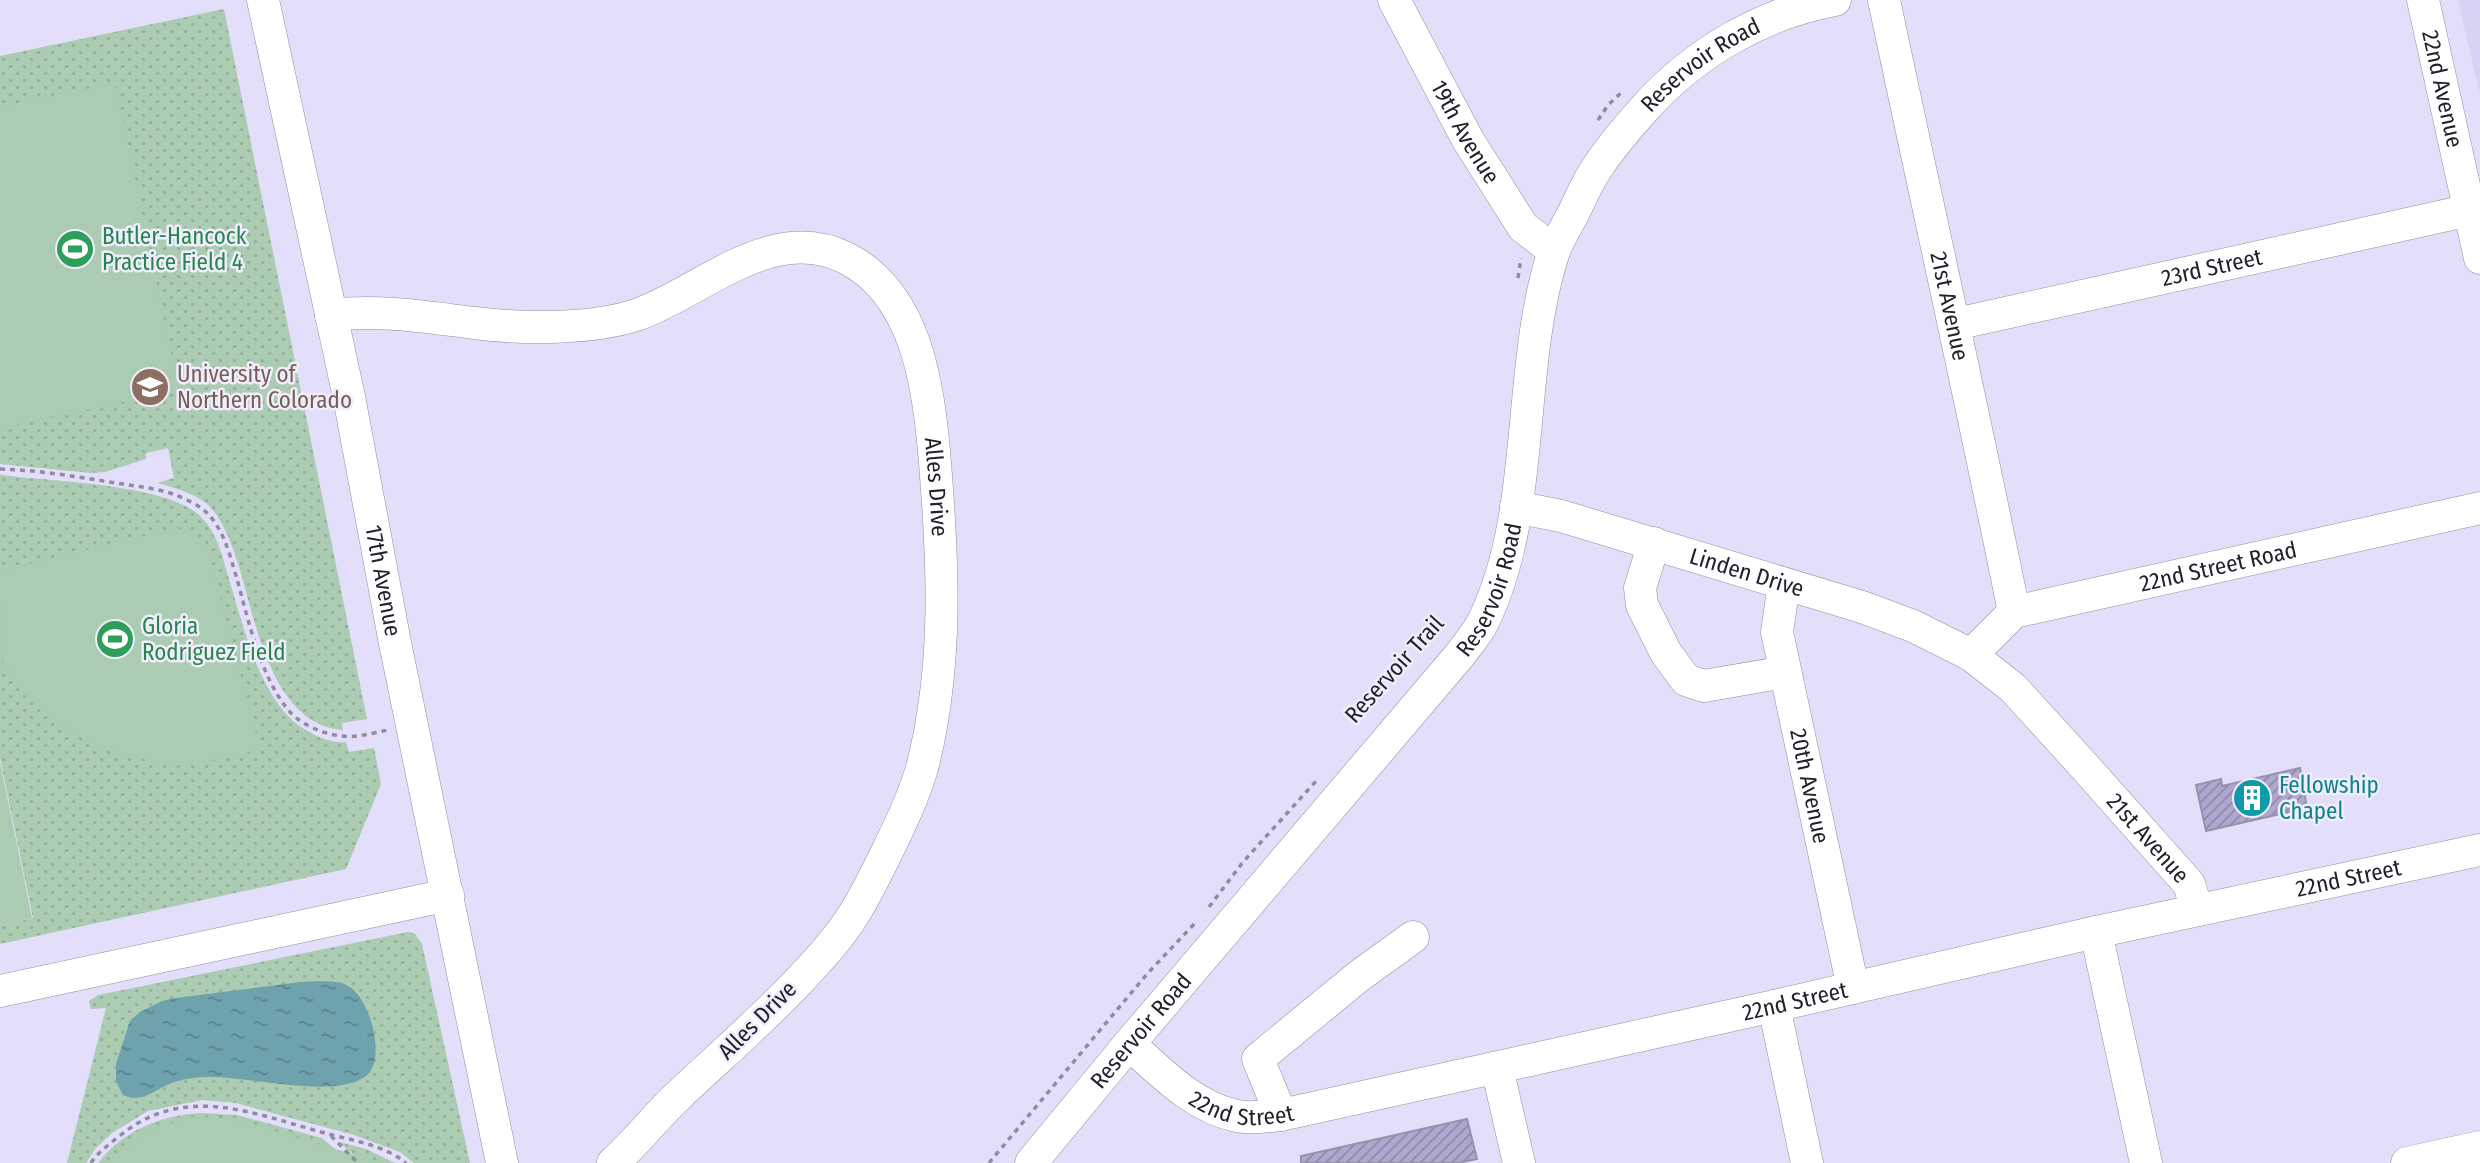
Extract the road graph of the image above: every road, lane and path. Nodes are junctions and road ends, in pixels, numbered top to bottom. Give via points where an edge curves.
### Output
1 (263, 0) edge
2 (1394, 0) edge
3 (1835, 0) edge
4 (1884, 0) edge
5 (2423, 0) edge
6 (1628, 87) dead end
7 (1594, 126) dead end
8 (2470, 211) junction
9 (1543, 243) junction
10 (2480, 258) edge
11 (1517, 286) dead end
12 (331, 315) junction
13 (1956, 324) junction
14 (0, 469) edge
15 (1516, 507) junction
16 (2480, 508) edge
17 (1654, 543) junction
18 (1784, 584) junction
19 (2014, 612) junction
20 (1971, 655) junction
21 (1785, 673) junction
22 (411, 725) junction
23 (1322, 774) dead end
24 (2480, 850) edge
25 (448, 895) junction
26 (2197, 910) junction
27 (2096, 932) junction
28 (1413, 937) dead end
29 (1853, 988) junction
30 (0, 991) edge
31 (1774, 1006) junction
32 (1129, 1044) junction
33 (1497, 1068) junction
34 (1281, 1115) junction
35 (330, 1135) junction
36 (2480, 1147) edge
37 (91, 1163) edge
38 (358, 1163) edge
39 (406, 1163) edge
40 (502, 1163) edge
41 (613, 1163) edge
42 (989, 1163) edge
43 (1031, 1163) edge
44 (1519, 1163) edge
45 (1807, 1163) edge
46 (2146, 1163) edge
47 (2407, 1163) edge

1 - 12 street, 17th Avenue
2 - 9 street, 19th Avenue via 1468,140 1523,227
3 - 9 street, Reservoir Road via 1799,8 1729,39 1692,64 1660,91 1597,166
4 - 13 street, 21st Avenue
5 - 8 street, 22nd Avenue
6 - 7 path
8 - 10 street, 22nd Avenue
8 - 13 street, 23rd Street
9 - 11 path via 1521,260
9 - 15 street, Reservoir Road via 1541,304
12 - 22 street, 17th Avenue
12 - 41 street, Alles Drive via 370,311 550,327 603,322 638,314 751,257 784,248 819,249 846,258 877,280 899,308 920,360 931,414 942,624 931,725 907,812 864,900 837,937 769,1012
13 - 19 street, 21st Avenue
14 - 22 path via 160,490 197,506 223,537 270,680 286,709 322,732 340,736
15 - 17 street, Linden Drive
15 - 32 street, Reservoir Road via 1503,566 1482,625
16 - 19 street, 22nd Street Road
17 - 18 street, Linden Drive
17 - 21 street via 1640,588 1642,605 1666,653 1686,680 1704,686
18 - 20 street, Linden Drive via 1913,626
18 - 21 street, 20th Avenue via 1777,632
19 - 20 street
20 - 26 street, 21st Avenue via 2013,688 2189,884
21 - 29 street, 20th Avenue
22 - 25 street, 17th Avenue
23 - 42 path
24 - 26 street, 22nd Street
25 - 30 street
25 - 40 street, 17th Avenue
26 - 27 street, 22nd Street
27 - 29 street, 22nd Street
27 - 46 street
28 - 34 street via 1258,1059
29 - 31 street, 22nd Street
31 - 33 street, 22nd Street
31 - 45 street
32 - 34 street, 22nd Street via 1212,1109 1251,1117
32 - 43 street, Reservoir Road
33 - 34 street, 22nd Street
33 - 44 street
35 - 37 path via 202,1104 131,1127
35 - 38 path
35 - 39 path via 376,1148
36 - 47 street

